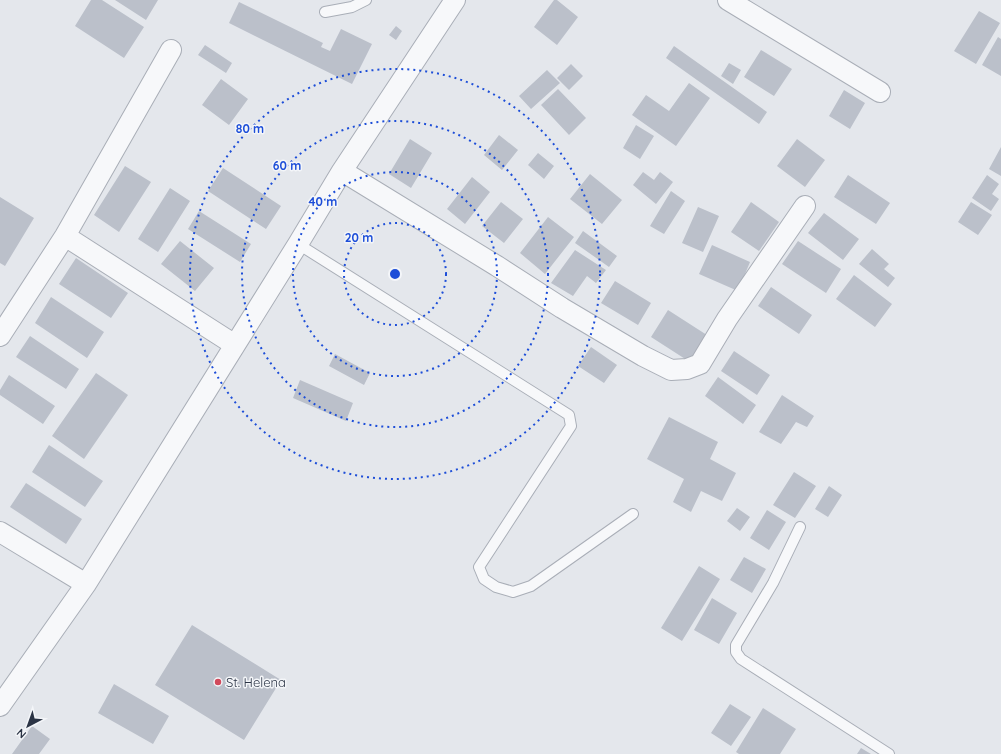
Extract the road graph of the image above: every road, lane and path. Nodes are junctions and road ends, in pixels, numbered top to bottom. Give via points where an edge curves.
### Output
1 (366, 0) edge
2 (455, 0) edge
3 (728, 0) edge
4 (325, 12) dead end
5 (171, 50) dead end
6 (880, 92) dead end
7 (342, 171) junction
8 (805, 206) dead end
9 (64, 236) junction
10 (298, 244) junction
11 (0, 336) edge
12 (235, 345) junction
13 (632, 514) dead end
14 (800, 527) dead end
15 (0, 532) edge
16 (86, 584) junction
17 (0, 706) edge
18 (889, 754) edge

1 - 4 lane via 352,7
2 - 7 street
3 - 6 street
5 - 9 street
7 - 8 street via 562,308 671,370 687,369 700,364 727,319
7 - 10 street
9 - 11 street
9 - 12 street
10 - 12 street
10 - 13 lane via 569,415 571,426 479,567 484,579 496,587 513,592 531,586
12 - 16 street
14 - 18 lane via 773,583 736,645 736,652 741,659
15 - 16 street
16 - 17 street

